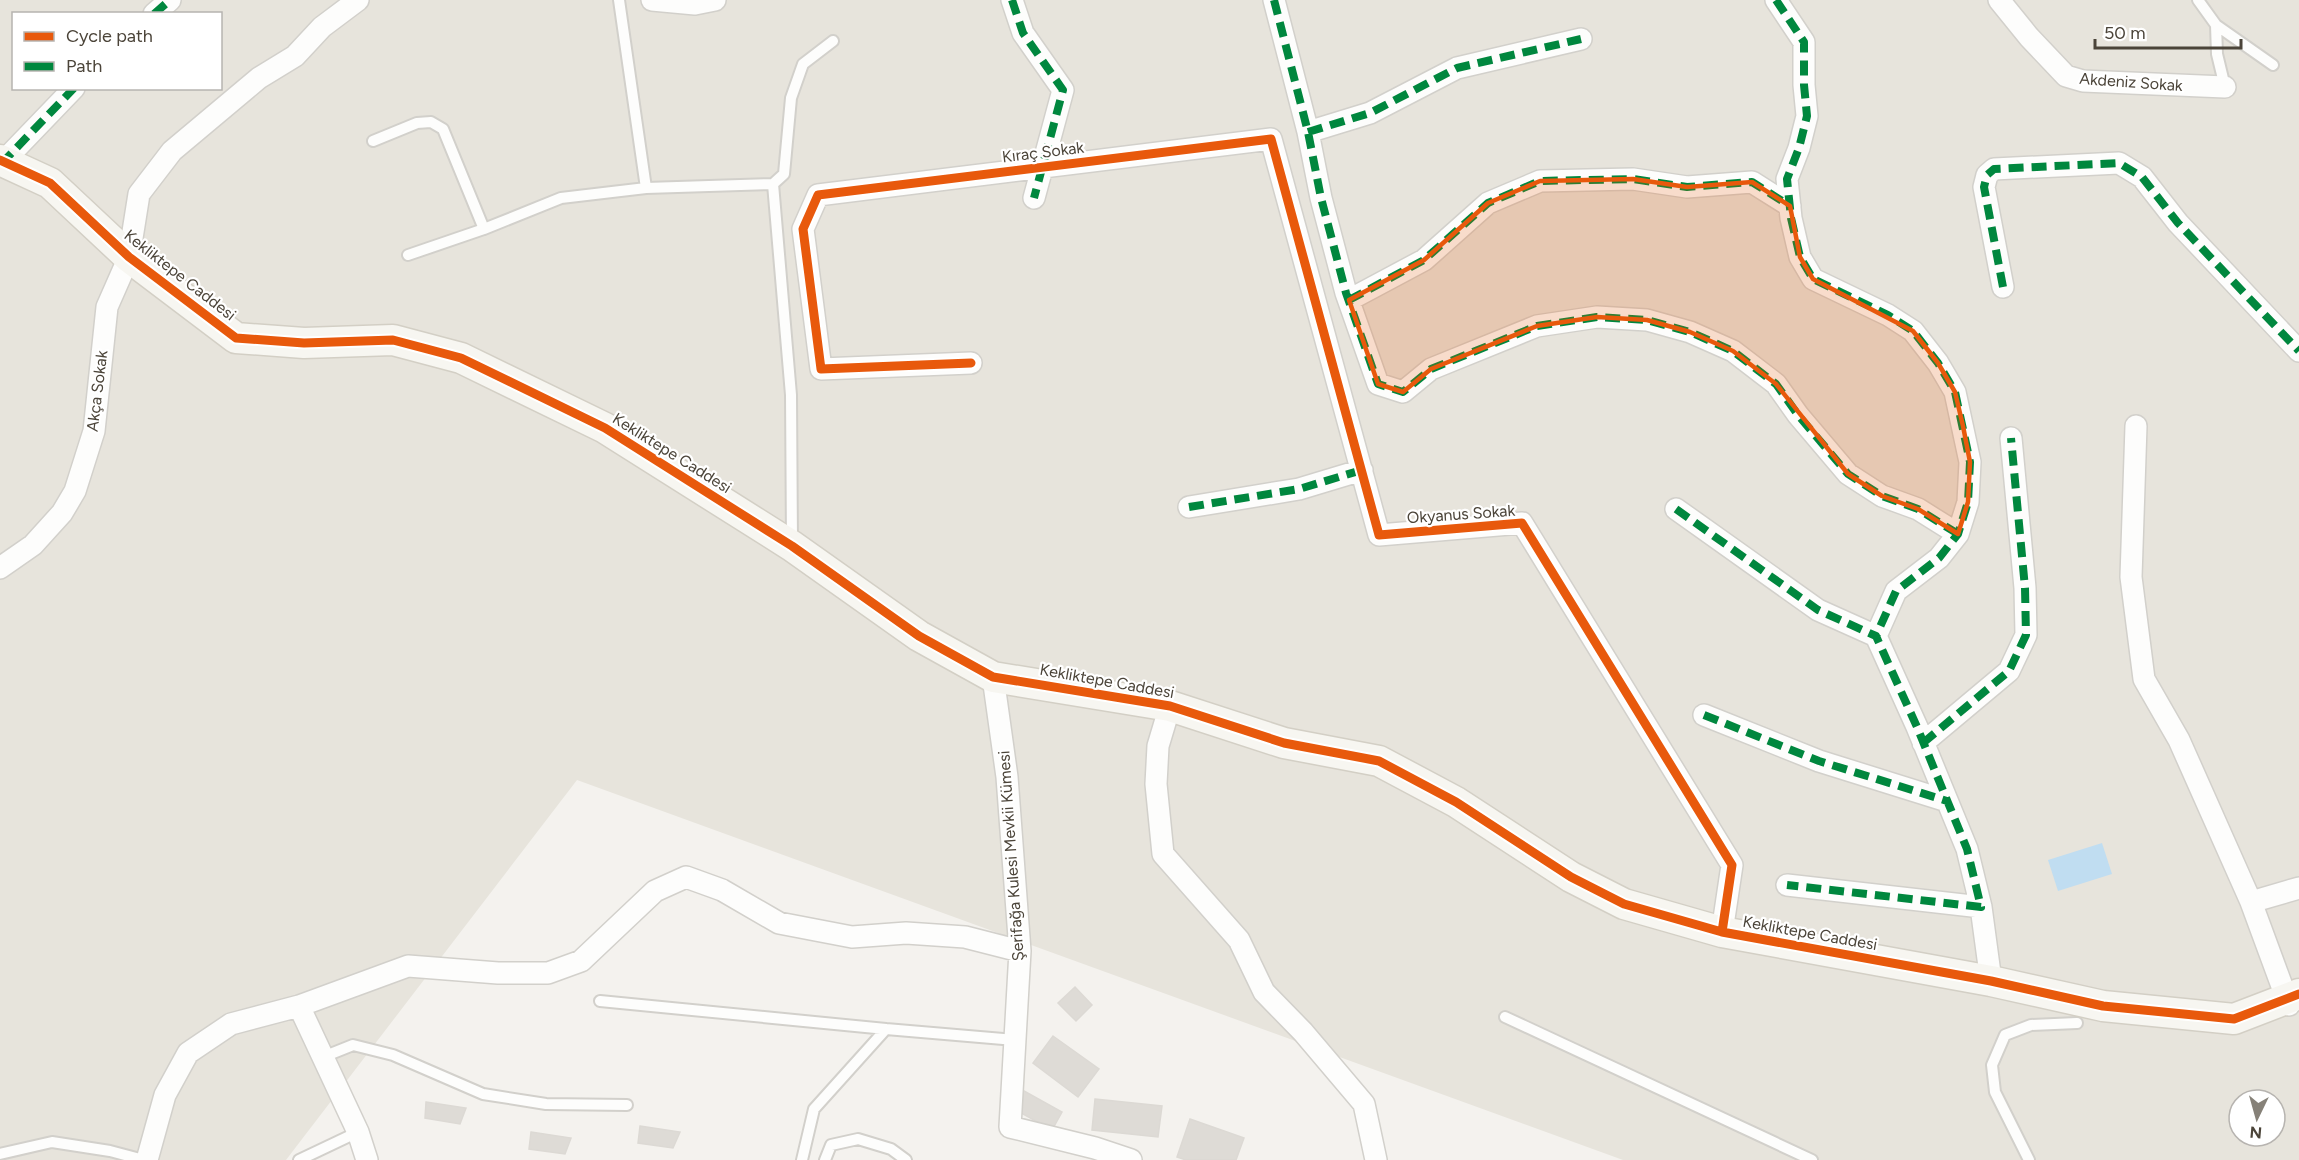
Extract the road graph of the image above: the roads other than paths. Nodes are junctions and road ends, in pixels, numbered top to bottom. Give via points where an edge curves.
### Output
1 (170, 0) edge
2 (358, 0) edge
3 (619, 0) edge
4 (652, 0) edge
5 (715, 0) edge
6 (1012, 0) edge
7 (1274, 0) edge
8 (1776, 0) edge
9 (1999, 0) edge
10 (2198, 0) edge
11 (156, 12) edge
12 (2216, 25) junction
13 (1581, 39) dead end
14 (833, 41) dead end
15 (2273, 65) dead end
16 (2225, 87) joint
17 (72, 90) edge
18 (1308, 132) junction
19 (1271, 139) joint
20 (373, 141) dead end
21 (1, 163) edge
22 (1044, 167) junction
23 (773, 184) junction
24 (646, 188) junction
25 (1034, 198) dead end
26 (1790, 206) junction
27 (484, 230) junction
28 (408, 255) dead end
29 (129, 257) junction
30 (2003, 287) dead end
31 (1349, 300) junction
32 (2299, 351) edge
33 (971, 363) dead end
34 (2136, 426) dead end
35 (2011, 438) dead end
36 (1362, 470) junction
37 (1189, 507) dead end
38 (1676, 509) dead end
39 (1959, 534) junction
40 (792, 546) junction
41 (0, 568) edge
42 (1876, 636) junction
43 (993, 676) junction
44 (1170, 706) junction
45 (1704, 716) dead end
46 (1923, 743) junction
47 (1947, 801) junction
48 (1787, 885) dead end
49 (2299, 888) edge
50 (2252, 902) junction
51 (1981, 907) junction
52 (1722, 932) junction
53 (1020, 951) junction
54 (1990, 981) junction
55 (2292, 1000) edge
56 (600, 1001) dead end
57 (299, 1006) junction
58 (1504, 1017) dead end
59 (2077, 1023) dead end
60 (886, 1029) junction
61 (1015, 1040) junction
62 (323, 1057) junction
63 (627, 1105) dead end
64 (358, 1132) junction
65 (0, 1154) edge
66 (145, 1160) edge
67 (299, 1160) edge
68 (367, 1160) edge
69 (802, 1160) edge
70 (825, 1160) edge
71 (906, 1160) edge
72 (1131, 1160) edge
73 (1376, 1160) edge
74 (1812, 1160) edge
75 (2029, 1160) edge

1 - 11 street
2 - 29 street, Akça Sokak via 322,27 295,56 259,78 172,151 139,194
3 - 24 lane
4 - 5 street via 695,4
6 - 22 street via 1023,33 1063,90
7 - 18 street
8 - 26 street via 1804,42 1807,116 1787,179
9 - 16 street, Akdeniz Sokak via 2066,76 2083,81
10 - 12 lane
12 - 15 lane
12 - 16 lane via 2217,54
13 - 18 street via 1457,69 1370,113
14 - 23 lane via 803,64 791,98 784,174
17 - 21 street
18 - 31 street via 1321,198
19 - 22 street, Kıraç Sokak
19 - 36 street, Okyanus Sokak
20 - 27 lane via 417,123 431,122 443,129
21 - 29 street, Kekliktepe Caddesi via 50,183
22 - 25 street
22 - 33 street, Kıraç Sokak via 818,195 803,229 821,369
23 - 24 lane
23 - 40 lane via 791,395
24 - 27 lane via 561,198
26 - 31 street via 1752,182 1687,187 1634,179 1540,181 1488,203 1424,260
26 - 39 street via 1800,256 1813,279 1888,315 1913,332 1955,392 1970,462 1968,502
27 - 28 lane
29 - 40 street, Kekliktepe Caddesi via 236,338 304,343 393,340 461,358 605,428
29 - 41 street, Akça Sokak via 107,307 94,431 75,491 62,513 33,545
30 - 32 street via 1984,187 1987,175 1995,169 2119,163 2142,177 2178,223
31 - 39 street via 1378,384 1402,392 1431,369 1537,326 1597,317 1647,320 1690,332 1733,351 1776,384 1848,474 1882,496 1918,509
34 - 50 street via 2131,577 2144,679 2180,740
35 - 46 street via 2026,635 2009,671
36 - 37 street via 1299,489
36 - 52 street, Okyanus Sokak via 1379,535 1522,523 1732,865
38 - 42 street via 1818,610
39 - 42 street via 1939,558 1896,591
40 - 43 street, Kekliktepe Caddesi via 919,636
42 - 46 street
43 - 44 street, Kekliktepe Caddesi
43 - 53 street, Şerifağa Kulesi Mevkii Kümesi via 1007,777
44 - 52 street, Kekliktepe Caddesi via 1284,743 1379,760 1456,802 1571,877 1615,900
44 - 73 street via 1158,746 1156,784 1163,854 1239,940 1264,992 1364,1104
45 - 47 street via 1820,761
46 - 47 street
47 - 51 street via 1967,849
48 - 51 street
49 - 50 street
50 - 55 street
51 - 54 street
52 - 54 street, Kekliktepe Caddesi
53 - 57 street via 965,937 906,933 852,937 779,923 722,890 686,877 655,891 581,961 548,973 408,966
53 - 61 street, Şerifağa Kulesi Mevkii Kümesi
54 - 55 street, Kekliktepe Caddesi via 2103,1006 2234,1019
56 - 60 lane
57 - 62 street
57 - 66 street via 231,1024 188,1053 165,1095
58 - 74 lane
59 - 75 lane via 2031,1025 2005,1035 1992,1065 1995,1092
60 - 61 lane
60 - 69 lane via 814,1109
61 - 72 street, Şerifağa Kulesi Mevkii Kümesi via 1010,1126
62 - 63 lane via 353,1046 393,1055 483,1094 546,1104
62 - 64 street
64 - 67 lane
64 - 68 street
65 - 66 lane via 52,1142
70 - 71 lane via 831,1145 858,1138 891,1149

